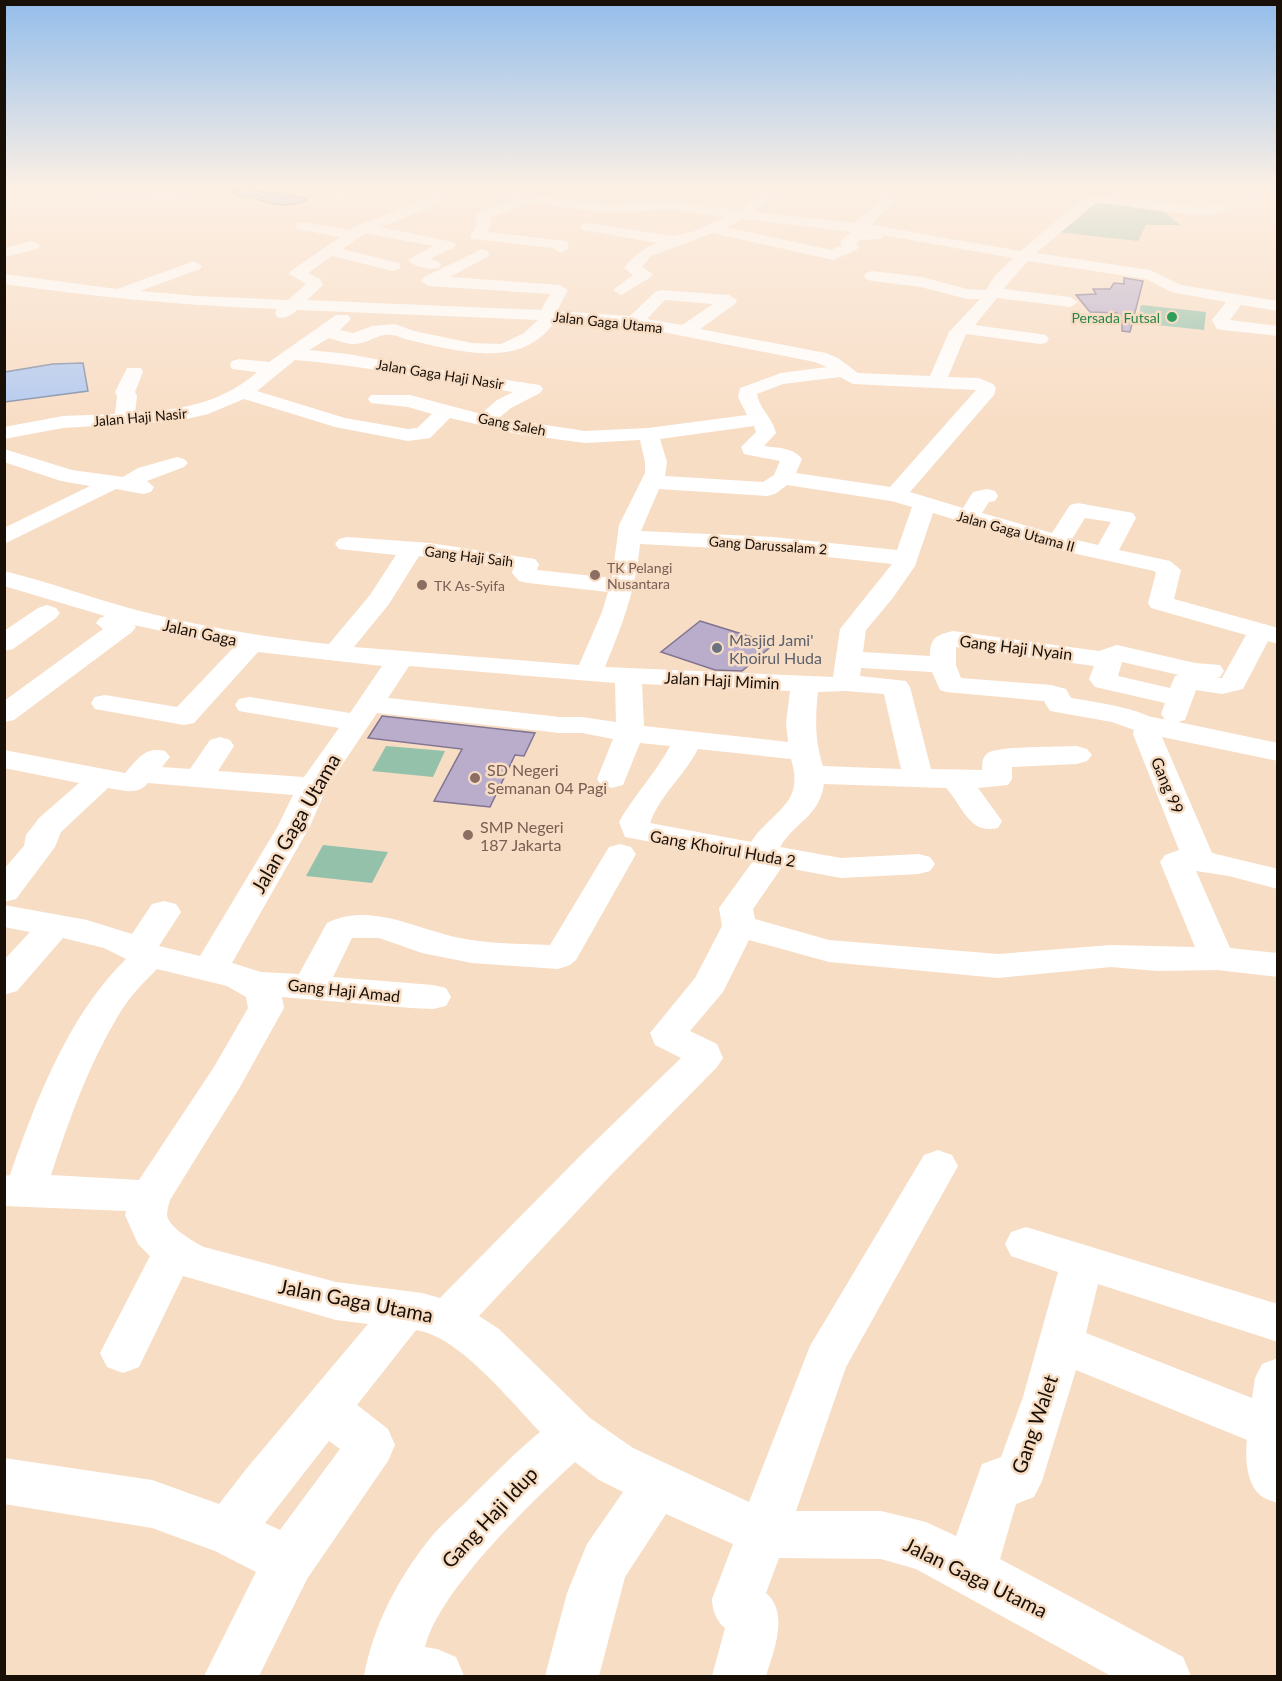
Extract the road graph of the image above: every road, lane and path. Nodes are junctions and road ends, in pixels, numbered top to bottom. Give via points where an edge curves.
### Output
1 (193, 266) edge
2 (306, 266) edge
3 (356, 266) edge
4 (424, 266) edge
5 (449, 266) edge
6 (633, 266) edge
7 (1014, 266) edge
8 (1093, 266) edge
9 (375, 273) dead end
10 (432, 273) junction
11 (872, 276) dead end
12 (4, 279) edge
13 (621, 290) dead end
14 (117, 294) junction
15 (992, 294) junction
16 (158, 298) junction
17 (1237, 299) junction
18 (1070, 302) dead end
19 (267, 304) junction
20 (291, 305) junction
21 (1278, 306) edge
22 (349, 308) junction
23 (383, 309) junction
24 (184, 314) dead end
25 (549, 315) junction
26 (253, 318) dead end
27 (277, 319) dead end
28 (634, 322) junction
29 (968, 322) junction
30 (478, 323) junction
31 (1022, 324) dead end
32 (395, 329) junction
33 (1278, 331) edge
34 (684, 332) junction
35 (328, 333) junction
36 (1040, 339) dead end
37 (446, 342) junction
38 (952, 346) junction
39 (975, 350) dead end
40 (290, 354) junction
41 (239, 365) dead end
42 (272, 368) junction
43 (408, 370) junction
44 (842, 371) junction
45 (134, 372) dead end
46 (862, 379) junction
47 (937, 381) junction
48 (243, 393) junction
49 (877, 396) dead end
50 (378, 399) junction
51 (208, 408) junction
52 (446, 412) junction
53 (236, 415) dead end
54 (486, 419) junction
55 (762, 419) junction
56 (117, 421) junction
57 (339, 422) junction
58 (4, 433) edge
59 (648, 434) junction
60 (4, 450) edge
61 (4, 454) edge
62 (177, 463) dead end
63 (783, 478) junction
64 (652, 482) junction
65 (128, 484) junction
66 (898, 495) junction
67 (987, 496) dead end
68 (924, 505) junction
69 (968, 517) junction
70 (4, 537) edge
71 (629, 537) junction
72 (1058, 543) junction
73 (347, 544) dead end
74 (411, 550) junction
75 (1105, 554) junction
76 (906, 558) junction
77 (4, 578) edge
78 (621, 586) junction
79 (47, 613) dead end
80 (123, 627) dead end
81 (1269, 634) edge
82 (4, 642) edge
83 (252, 643) junction
84 (335, 653) junction
85 (400, 660) junction
86 (943, 665) junction
87 (847, 671) junction
88 (589, 674) junction
89 (628, 676) junction
90 (1188, 683) junction
91 (805, 684) junction
92 (105, 703) dead end
93 (249, 705) dead end
94 (362, 713) junction
95 (4, 714) edge
96 (1162, 729) junction
97 (629, 733) junction
98 (689, 738) junction
99 (220, 746) dead end
100 (1278, 752) edge
101 (1077, 755) dead end
102 (4, 759) edge
103 (808, 764) junction
104 (918, 777) junction
105 (102, 778) junction
106 (199, 778) junction
107 (612, 779) dead end
108 (952, 779) junction
109 (312, 787) junction
110 (987, 820) dead end
111 (620, 854) dead end
112 (767, 854) junction
113 (1199, 861) junction
114 (919, 864) dead end
115 (1275, 871) edge
116 (4, 892) edge
117 (164, 912) dead end
118 (4, 916) edge
119 (55, 925) junction
120 (739, 926) junction
121 (144, 954) junction
122 (1217, 958) junction
123 (1278, 965) edge
124 (211, 970) junction
125 (4, 983) edge
126 (256, 984) junction
127 (311, 985) junction
128 (433, 997) dead end
129 (938, 1166) dead end
130 (15, 1191) edge
131 (150, 1197) junction
132 (1026, 1244) dead end
133 (174, 1252) junction
134 (1082, 1262) junction
135 (427, 1315) junction
136 (1278, 1323) edge
137 (1060, 1343) junction
138 (123, 1353) dead end
139 (1278, 1378) edge
140 (326, 1409) junction
141 (1272, 1428) junction
142 (573, 1433) junction
143 (1278, 1480) edge
144 (4, 1481) edge
145 (657, 1485) junction
146 (763, 1531) junction
147 (229, 1532) junction
148 (289, 1561) junction
149 (971, 1570) junction
150 (1145, 1672) edge
151 (407, 1674) edge
152 (231, 1677) edge
153 (572, 1677) edge
154 (739, 1677) edge

1 - 14 street
2 - 20 street via 290,277 316,283
3 - 9 street
4 - 10 street
5 - 10 street
6 - 13 street via 645,274
7 - 15 street
8 - 17 street via 1150,275 1173,288
10 - 23 street
10 - 25 street via 558,289
11 - 15 street via 922,282 967,294
12 - 14 street via 29,278
14 - 16 street
15 - 18 street
15 - 29 street
16 - 19 street, Jalan Gaga Utama
16 - 24 street via 157,310
17 - 21 street
17 - 33 street via 1221,320 1223,325
19 - 20 street, Jalan Gaga Utama
19 - 26 street
20 - 22 street, Jalan Gaga Utama
20 - 27 street
22 - 23 street, Jalan Gaga Utama
22 - 35 street, Jalan Haji Nasir
23 - 30 street, Jalan Gaga Utama
25 - 28 street, Jalan Gaga Utama
25 - 30 street, Jalan Gaga Utama
25 - 37 street via 541,329 504,350
28 - 34 street, Jalan Gaga Utama
28 - 34 street via 650,304 710,312
29 - 31 street
29 - 36 street
29 - 38 street
30 - 32 street via 415,317 403,328
30 - 37 street
32 - 35 street via 372,331 355,339
32 - 37 street
34 - 44 street, Jalan Gaga Utama via 820,357
35 - 40 street, Jalan Haji Nasir
37 - 43 street
38 - 39 street
38 - 47 street
40 - 42 street, Jalan Haji Nasir
40 - 43 street, Jalan Gaga Haji Nasir
41 - 42 street
42 - 48 street, Jalan Haji Nasir
43 - 50 street via 383,389 387,391
43 - 54 street, Jalan Gaga Haji Nasir via 533,389
44 - 46 street, Jalan Gaga Utama
44 - 55 street via 807,375 747,392
45 - 56 street
46 - 47 street, Jalan Gaga Utama
46 - 49 street
47 - 66 street via 974,383 987,389
48 - 51 street, Jalan Haji Nasir
48 - 57 street
50 - 52 street, Gang Saleh via 410,401
50 - 57 street
51 - 53 street
51 - 56 street, Jalan Haji Nasir via 181,415
52 - 54 street, Gang Saleh
52 - 57 street via 421,435
54 - 59 street, Gang Saleh via 518,428 585,437
55 - 59 street, Gang Saleh
55 - 63 street via 766,433 750,448 791,459
56 - 58 street, Jalan Haji Nasir via 63,422
56 - 60 street via 105,434
59 - 64 street via 656,462
61 - 65 street via 69,476
62 - 65 street via 146,473
63 - 64 street via 772,488 755,490
63 - 66 street, Jalan Gaga Utama II
64 - 71 street via 630,525
65 - 70 street
66 - 68 street, Jalan Gaga Utama II
67 - 69 street via 981,497
68 - 69 street, Jalan Gaga Utama II
68 - 76 street
69 - 72 street, Jalan Gaga Utama II
71 - 76 street, Gang Darussalam 2 via 773,544
71 - 78 street
72 - 75 street, Jalan Gaga Utama II
72 - 75 street via 1078,510 1125,518
73 - 74 street, Gang Haji Saih
74 - 78 street, Gang Haji Saih via 524,563 528,576
74 - 84 street, Gang Haji Saih via 380,599
75 - 81 street, Jalan Gaga Utama II via 1169,570 1160,603
76 - 87 street via 888,588 853,629
77 - 83 street, Jalan Gaga via 130,616
78 - 88 street via 608,631
79 - 82 street
80 - 95 street
81 - 90 street via 1231,685
83 - 84 street, Jalan Gaga
83 - 92 street via 184,717
84 - 85 street, Jalan Gaga
85 - 88 street, Jalan Haji Mimin
85 - 94 street, Jalan Gaga Utama
86 - 87 street, Gang Haji Nyain
86 - 90 street, Gang Haji Nyain via 943,643 953,639 1109,660 1110,654 1117,653
86 - 96 street via 950,684 956,686 1051,693 1060,705
87 - 91 street, Jalan Haji Mimin
87 - 104 street via 896,687
88 - 89 street, Jalan Haji Mimin
89 - 91 street, Jalan Haji Mimin
89 - 97 street
90 - 96 street
91 - 103 street via 800,723
93 - 94 street
94 - 97 street via 582,725
94 - 109 street, Jalan Gaga Utama
96 - 100 street
96 - 113 street, Gang 99 via 1147,734
97 - 98 street
97 - 107 street
98 - 103 street
98 - 112 street, Gang Khoirul Huda 2 via 675,765 645,802 634,827 641,833
99 - 106 street
101 - 108 street via 999,759 997,779
102 - 105 street
103 - 104 street
103 - 112 street via 812,784 802,807 774,831
104 - 108 street
105 - 106 street via 132,783 148,766
105 - 116 street via 50,825 39,847
106 - 109 street
108 - 110 street
109 - 124 street, Jalan Gaga Utama via 294,826
111 - 127 street via 558,957 472,952 434,945 382,927 348,926 339,931
112 - 114 street, Gang Khoirul Huda 2 via 840,868
112 - 120 street via 736,908
113 - 115 street
113 - 122 street via 1176,862
117 - 121 street
118 - 119 street
119 - 121 street via 117,940
119 - 125 street
120 - 122 street via 829,951 998,966 1111,956
120 - 135 street via 704,994 668,1033 704,1053 704,1058 595,1166
121 - 124 street
121 - 130 street via 106,1005
122 - 123 street
124 - 126 street
126 - 127 street, Gang Haji Amad
126 - 131 street via 265,996 264,1011
127 - 128 street, Gang Haji Amad via 390,996
129 - 146 street via 826,1360
130 - 131 street via 95,1191
131 - 133 street, Jalan Gaga Utama via 146,1215 149,1226
132 - 134 street
133 - 135 street, Jalan Gaga Utama via 202,1265 336,1301
133 - 138 street
134 - 136 street
134 - 137 street, Gang Walet
135 - 140 street
135 - 142 street, Jalan Gaga Utama via 483,1343
137 - 141 street
137 - 149 street, Gang Walet via 1017,1481 999,1480
139 - 141 street
140 - 147 street
140 - 148 street via 371,1444
141 - 143 street via 1270,1468
142 - 145 street, Jalan Gaga Utama via 616,1464
142 - 151 street, Gang Haji Idup via 533,1468 447,1558 401,1636
144 - 147 street via 152,1504
145 - 146 street, Jalan Gaga Utama
145 - 153 street via 605,1562 592,1593
146 - 149 street, Jalan Gaga Utama via 792,1535 881,1535 926,1547
146 - 154 street via 738,1599 738,1605 751,1614 752,1628
147 - 148 street
148 - 152 street
149 - 150 street, Jalan Gaga Utama

